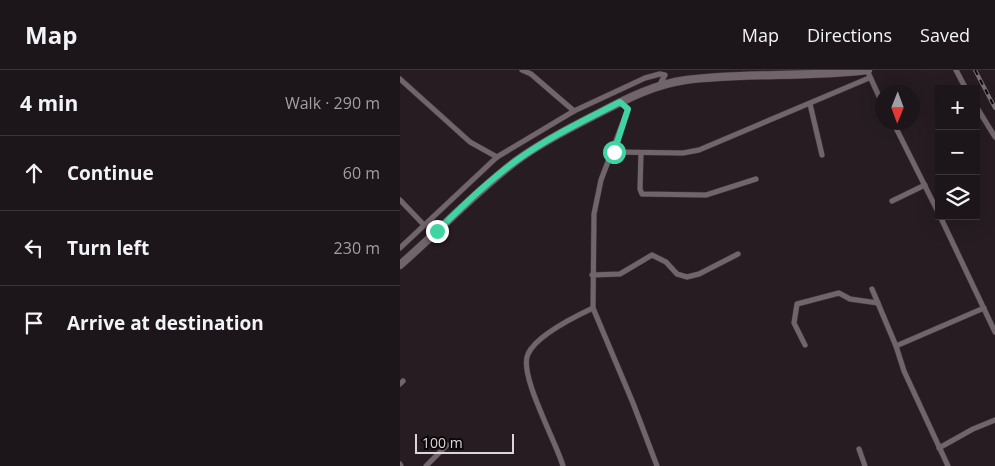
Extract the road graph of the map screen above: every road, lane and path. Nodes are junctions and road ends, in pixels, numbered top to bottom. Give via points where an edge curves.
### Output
1 (522, 70) edge
2 (670, 70) edge
3 (956, 70) edge
4 (868, 73) edge
5 (665, 75) junction
6 (400, 79) edge
7 (964, 85) edge
8 (659, 86) junction
9 (875, 88) edge
10 (620, 102) junction
11 (810, 104) junction
12 (574, 111) junction
13 (980, 113) edge
14 (896, 130) edge
15 (995, 137) edge
16 (614, 152) junction
17 (641, 153) junction
18 (822, 155) dead end
19 (497, 157) junction
20 (756, 179) dead end
21 (925, 184) junction
22 (400, 200) edge
23 (892, 201) dead end
24 (935, 206) edge
25 (941, 220) edge
26 (424, 225) junction
27 (400, 248) edge
28 (738, 254) dead end
29 (400, 265) edge
30 (592, 275) junction
31 (872, 289) dead end
32 (878, 303) junction
33 (593, 308) junction
34 (984, 308) junction
35 (995, 332) edge
36 (805, 345) dead end
37 (896, 346) junction
38 (995, 420) edge
39 (447, 445) dead end
40 (940, 448) junction
41 (859, 449) dead end
42 (426, 466) edge
43 (563, 466) edge
44 (656, 466) edge
45 (865, 466) edge
46 (948, 466) edge

1 - 12 street via 532,74
2 - 5 street
3 - 7 street
4 - 8 main road via 726,76
4 - 9 street
4 - 11 street
5 - 8 street
5 - 12 street via 645,78
6 - 19 street via 470,142
8 - 10 main road
10 - 16 street via 628,109
10 - 29 main road via 564,130 518,160 471,198
11 - 17 street via 699,150
11 - 18 street
12 - 19 street
13 - 15 street
14 - 21 street
16 - 17 street
16 - 30 street via 601,180 594,214
17 - 20 street via 642,194 706,195
19 - 26 street
21 - 23 street
21 - 24 street
22 - 26 street
25 - 34 street
26 - 27 street
28 - 30 street via 687,277 677,274 666,262 652,255 620,274
30 - 33 street
31 - 32 street
32 - 36 street via 850,300 839,294 797,304 794,323
32 - 37 street
33 - 43 street via 539,340 528,353 526,362 536,399
33 - 44 street
34 - 35 street
34 - 37 street
37 - 40 street via 904,371
38 - 40 street
39 - 42 street
40 - 46 street
41 - 45 street

